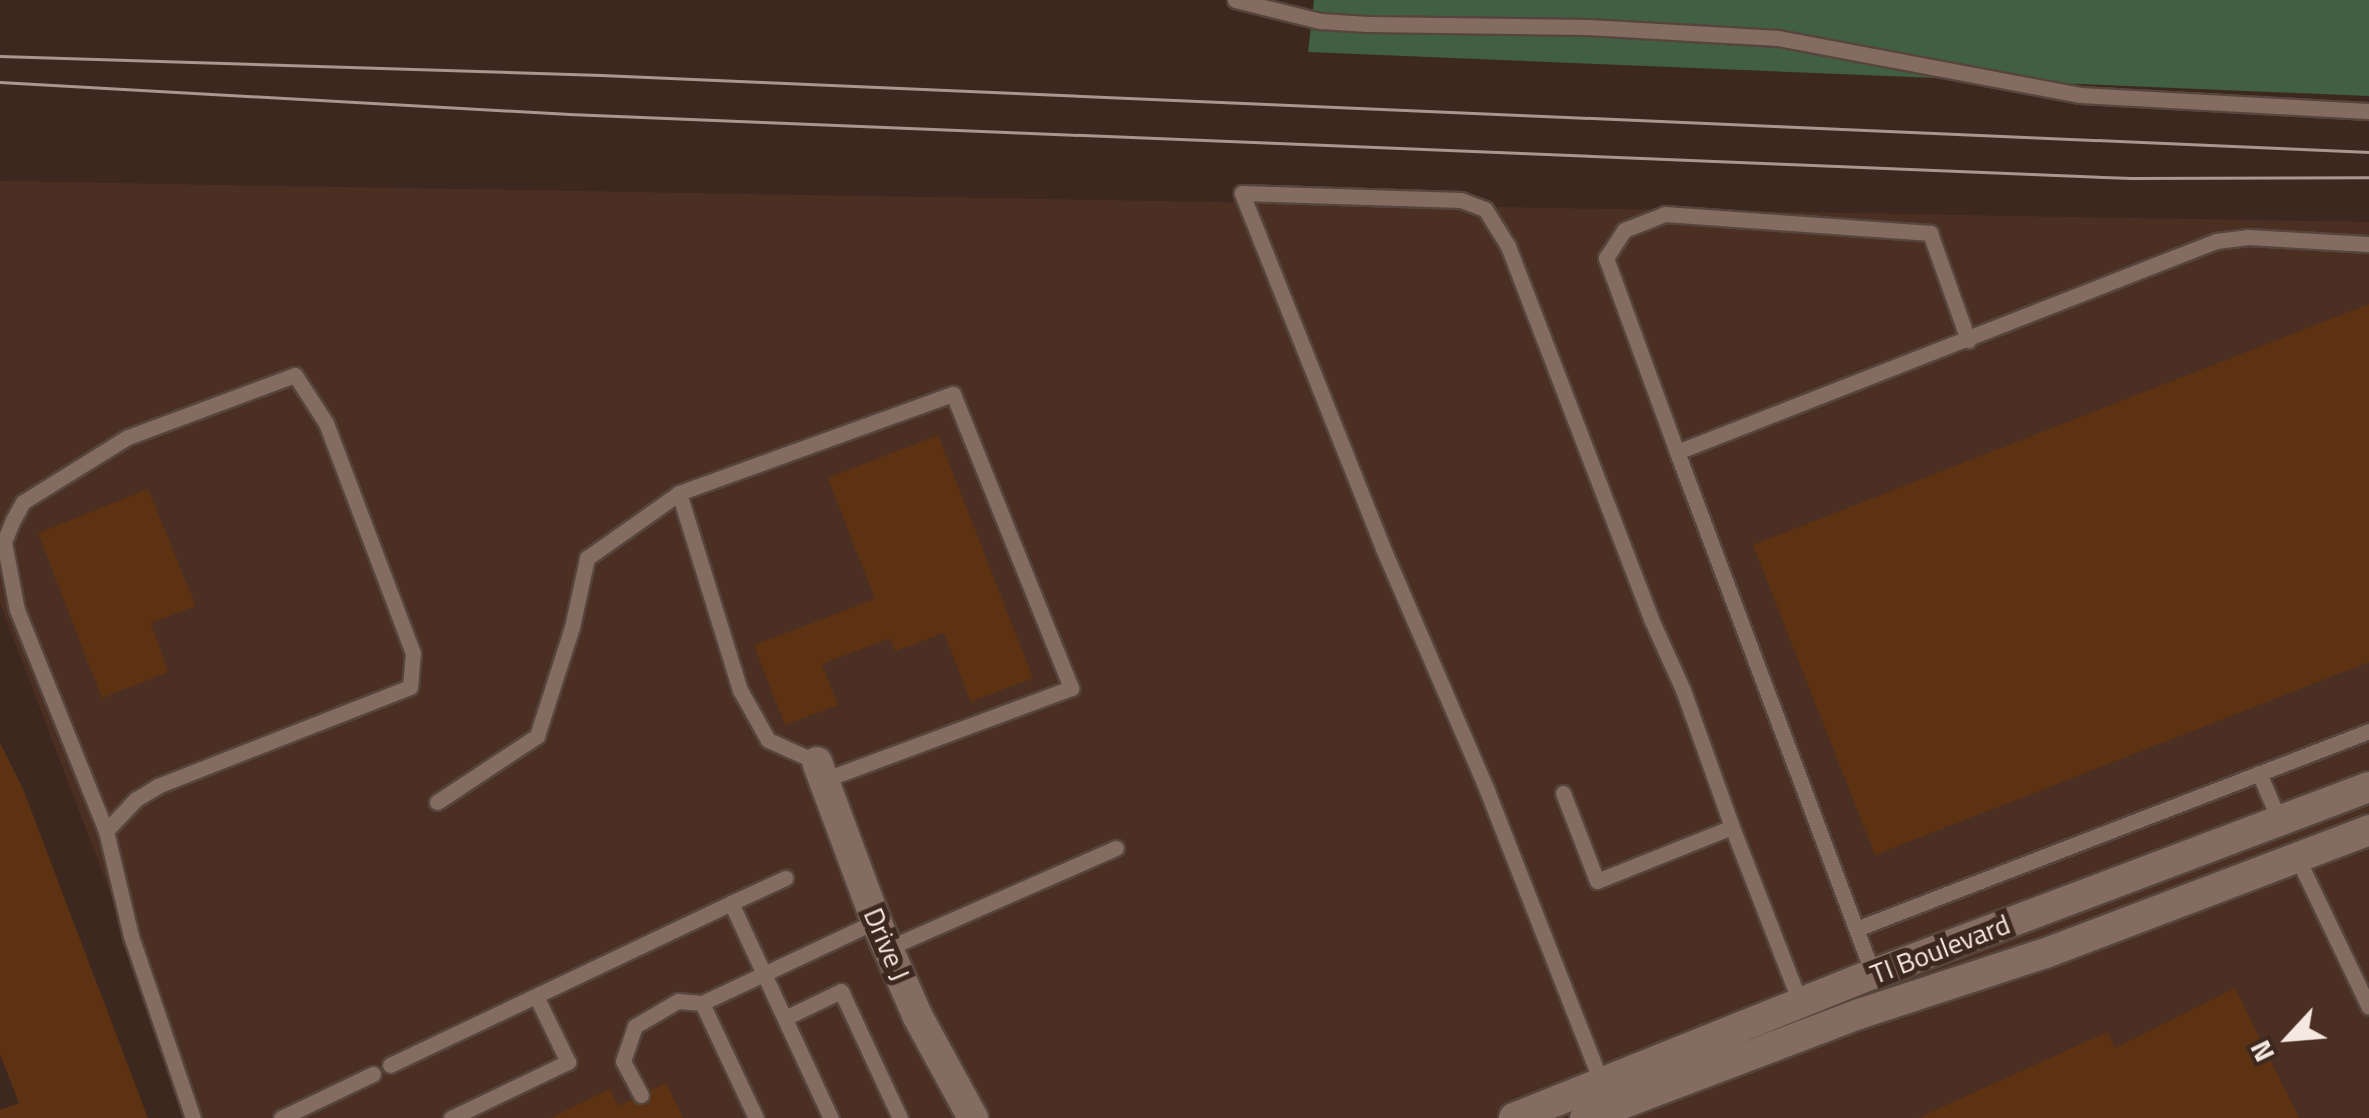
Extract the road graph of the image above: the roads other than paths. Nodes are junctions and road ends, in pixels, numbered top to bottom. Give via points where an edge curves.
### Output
1 (1235, 0) edge
2 (2369, 111) edge
3 (2369, 244) edge
4 (1968, 340) junction
5 (1677, 452) junction
6 (679, 493) junction
7 (2369, 730) edge
8 (820, 771) junction
9 (2259, 773) junction
10 (2369, 787) edge
11 (1564, 793) dead end
12 (437, 802) dead end
13 (2280, 820) junction
14 (1732, 827) junction
15 (2369, 830) edge
16 (106, 831) junction
17 (1116, 848) dead end
18 (2296, 857) junction
19 (785, 878) dead end
20 (731, 903) junction
21 (1856, 929) junction
22 (882, 934) junction
23 (764, 974) junction
24 (1873, 974) junction
25 (536, 996) junction
26 (702, 1003) junction
27 (1801, 1004) junction
28 (2369, 1007) edge
29 (785, 1018) junction
30 (390, 1065) dead end
31 (373, 1074) dead end
32 (1602, 1084) junction
33 (640, 1095) dead end
34 (193, 1118) edge
35 (281, 1118) edge
36 (451, 1118) edge
37 (756, 1118) edge
38 (832, 1118) edge
39 (900, 1118) edge
40 (973, 1118) edge
41 (1514, 1118) edge
42 (1585, 1118) edge

1 - 2 lane via 1368,24 1778,38 2079,95
3 - 4 lane via 2216,241
4 - 5 lane
4 - 5 lane via 1930,233 1665,214 1624,230 1606,258
5 - 21 lane
6 - 8 lane via 740,690 768,740
6 - 8 lane via 953,394 1070,688
6 - 12 lane via 587,558 537,736
7 - 9 lane
8 - 22 street, Drive J
9 - 13 lane
9 - 21 lane
10 - 13 street, TI Boulevard
11 - 14 lane via 1596,881
13 - 18 street
13 - 24 street, TI Boulevard
14 - 27 lane
14 - 32 lane via 1508,246 1485,209 1461,200 1242,193
15 - 18 street, TI Boulevard
16 - 16 lane via 16,610 4,542 13,520 23,502 128,437 295,375 326,423 407,635 410,687 158,786
16 - 34 lane via 131,936
17 - 22 lane
18 - 28 lane
18 - 42 street, TI Boulevard
19 - 20 lane
20 - 23 lane
20 - 25 lane
21 - 24 lane
22 - 23 lane
22 - 40 street, Drive J
23 - 26 lane
23 - 29 lane
24 - 27 street, TI Boulevard
25 - 30 lane
25 - 36 lane via 568,1062
26 - 33 lane via 678,1000 635,1026 622,1061
26 - 37 lane
27 - 32 street, TI Boulevard
29 - 38 lane
29 - 39 lane via 842,991
31 - 35 lane
32 - 41 street, TI Boulevard

